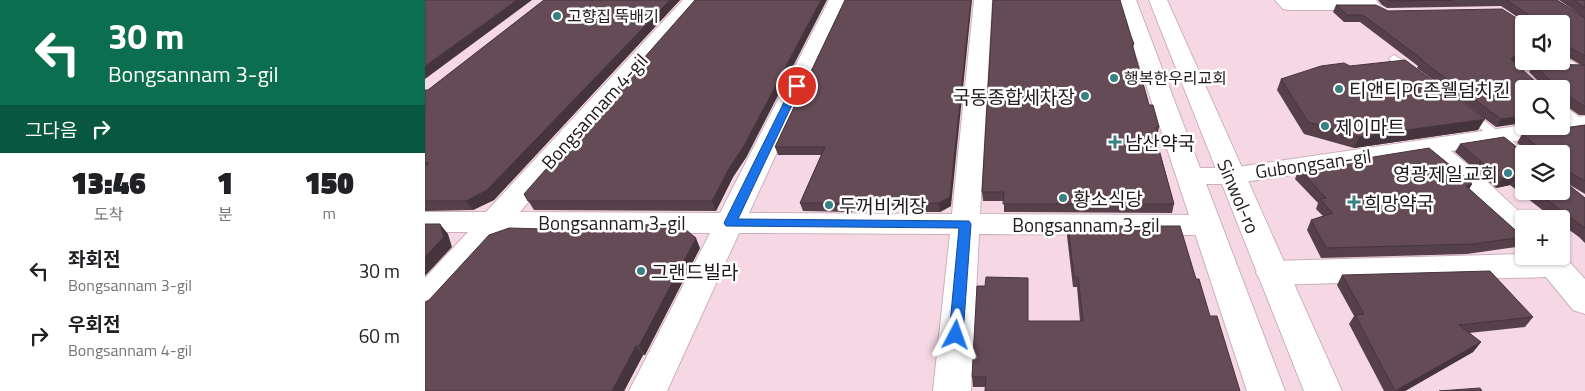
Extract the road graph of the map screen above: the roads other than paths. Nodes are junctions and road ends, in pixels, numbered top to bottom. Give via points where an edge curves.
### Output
1 (693, 0) edge
2 (838, 0) edge
3 (983, 0) edge
4 (1127, 0) edge
5 (1158, 0) edge
6 (1284, 0) edge
7 (1372, 4) edge
8 (1394, 58) dead end
9 (1570, 64) edge
10 (1570, 69) edge
11 (1517, 70) edge
12 (1424, 80) edge
13 (1528, 80) edge
14 (1461, 108) edge
15 (1570, 115) edge
16 (1583, 124) edge
17 (1498, 136) junction
18 (1430, 146) junction
19 (1515, 149) edge
20 (1190, 176) junction
21 (1231, 176) junction
22 (425, 222) edge
23 (494, 222) junction
24 (730, 223) junction
25 (965, 224) junction
26 (1515, 224) edge
27 (1207, 225) junction
28 (1515, 263) edge
29 (1554, 265) edge
30 (1272, 274) junction
31 (425, 300) edge
32 (1585, 301) edge
33 (648, 391) edge
34 (952, 391) edge
35 (1266, 391) edge
36 (1323, 391) edge

1 - 23 street, Bongsannam 4-gil
2 - 24 street
3 - 25 street
4 - 20 street, Sinwol-ro
5 - 21 street, Sinwol-ro
6 - 7 street via 1289,5
8 - 12 lane
9 - 10 lane via 1577,69
11 - 13 lane
14 - 17 lane
15 - 16 lane
16 - 17 street, Gubongsan-gil
17 - 18 street, Gubongsan-gil
17 - 19 lane
18 - 21 street, Gubongsan-gil
18 - 26 street
20 - 21 street, Gubongsan-gil
20 - 27 street, Sinwol-ro
21 - 30 street, Sinwol-ro
22 - 23 street, Bongsannam 3-gil
23 - 24 street, Bongsannam 3-gil
23 - 31 street
24 - 25 street, Bongsannam 3-gil
24 - 33 street
25 - 27 street, Bongsannam 3-gil
25 - 34 street
27 - 35 street, Sinwol-ro
28 - 30 street
29 - 32 street
30 - 36 street, Sinwol-ro

